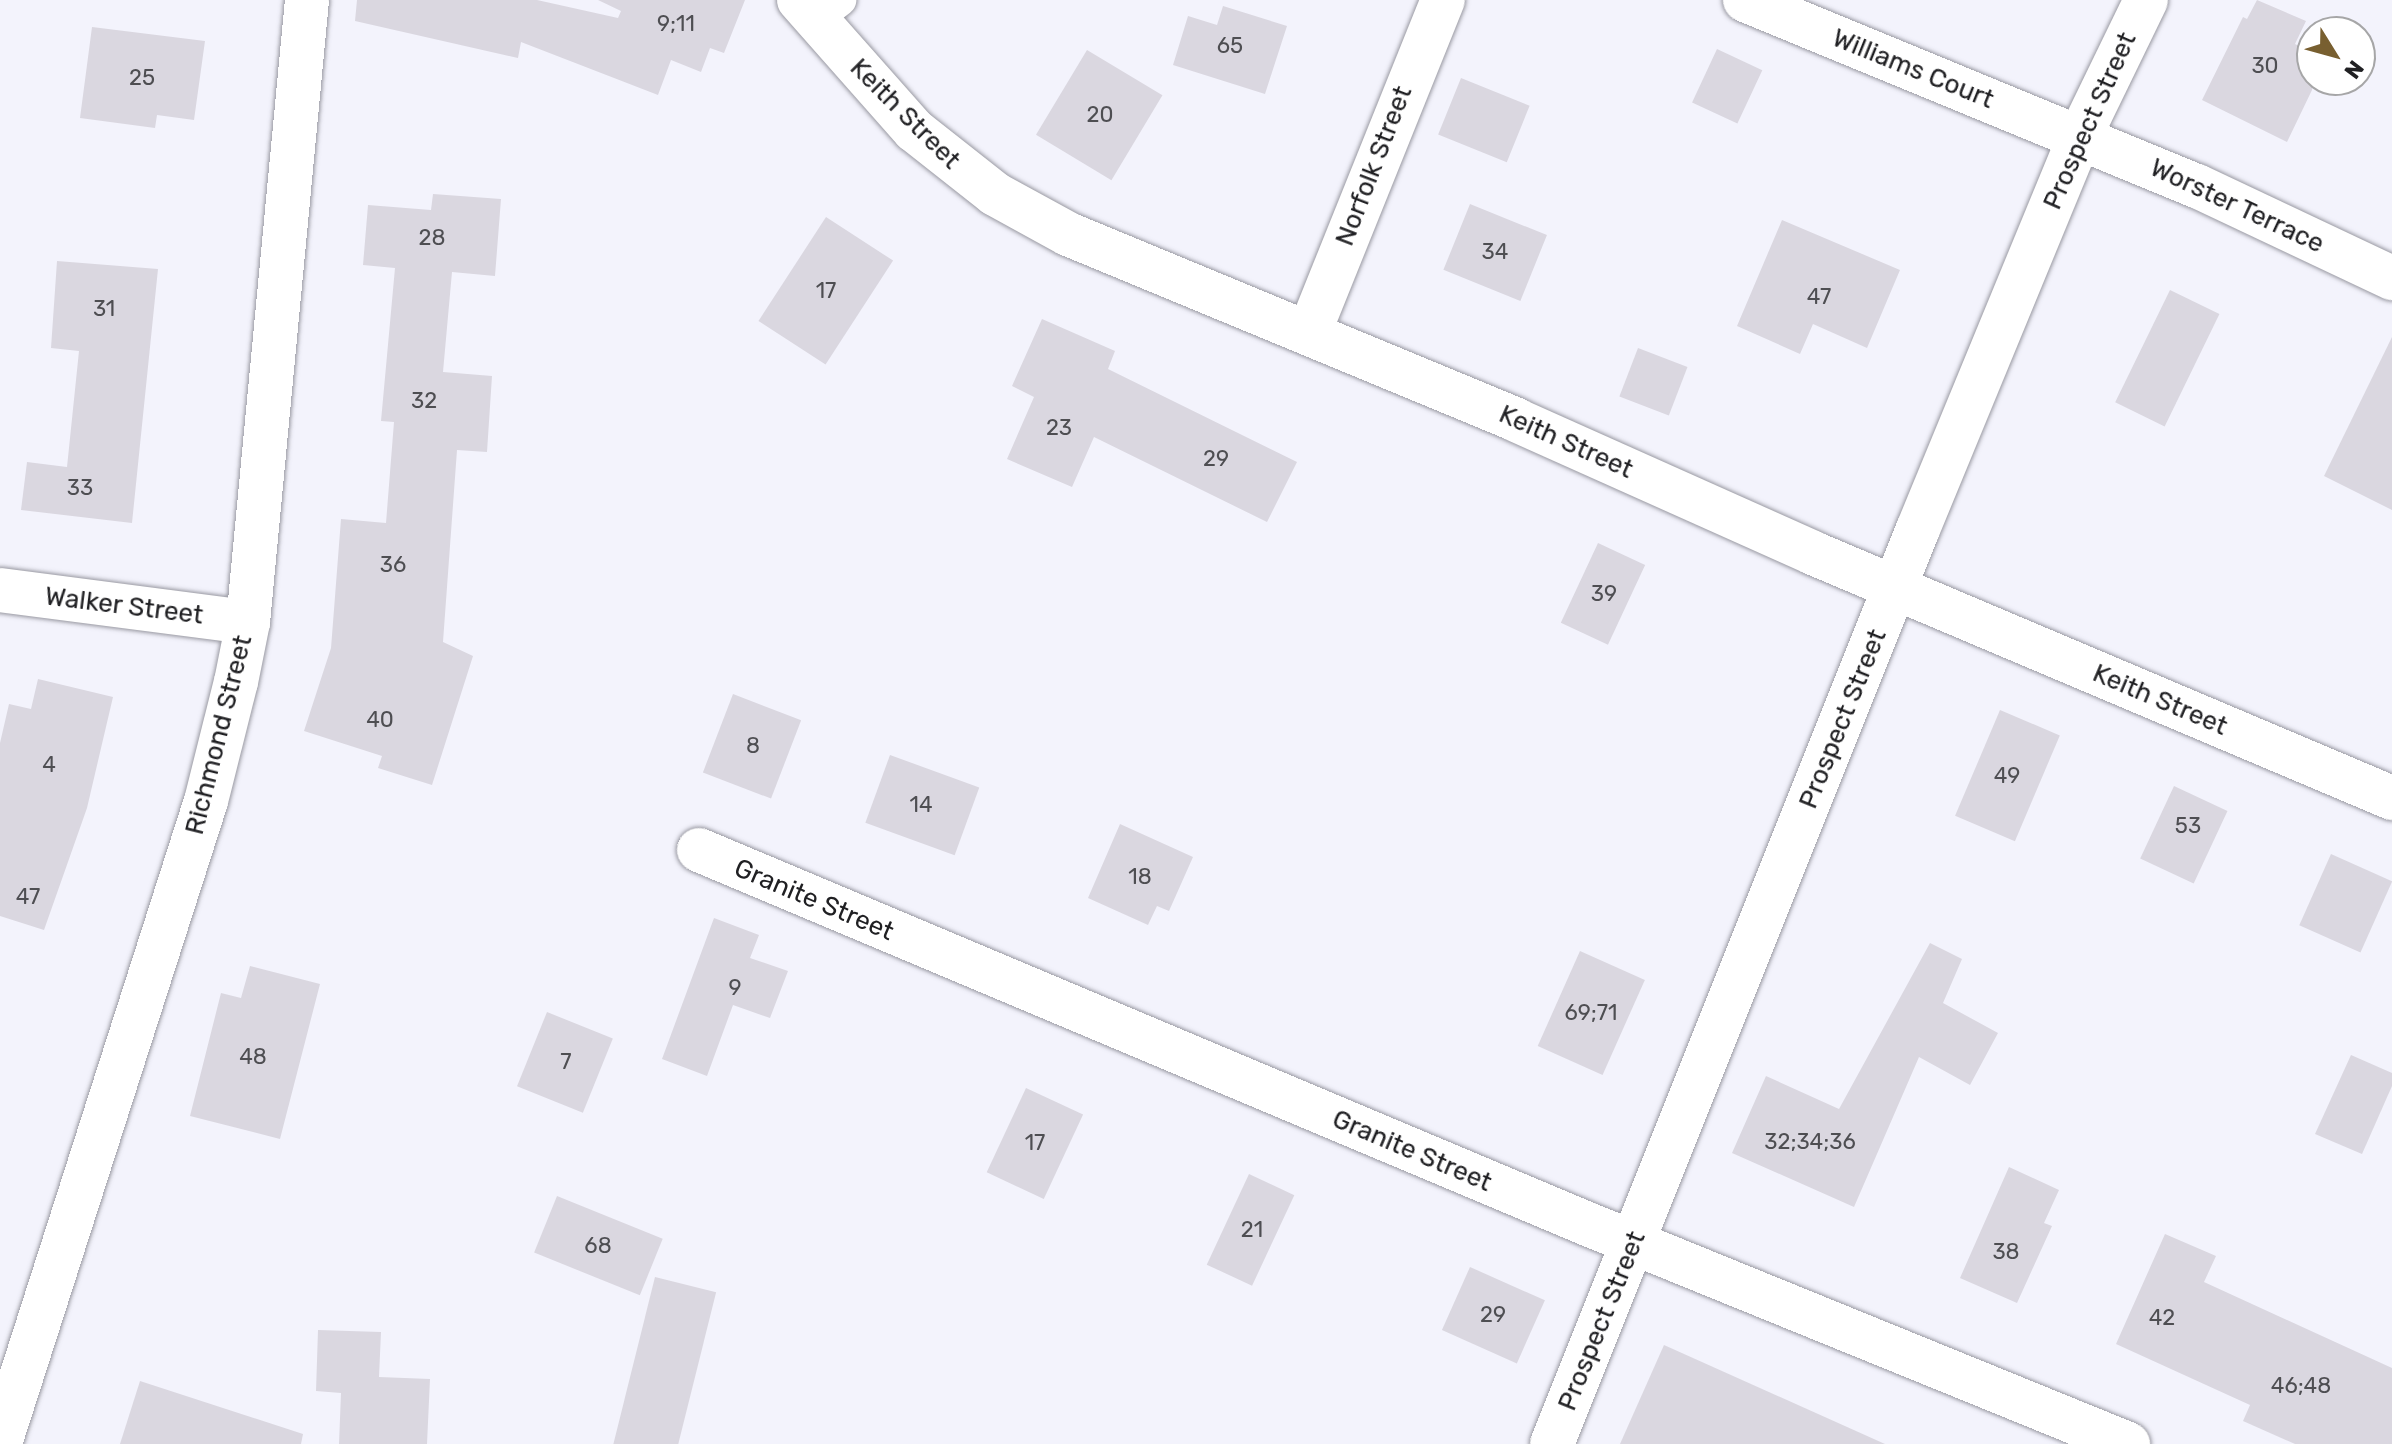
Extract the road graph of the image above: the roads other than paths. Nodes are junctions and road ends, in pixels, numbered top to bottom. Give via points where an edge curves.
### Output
1 (307, 0) edge
2 (1443, 0) edge
3 (1745, 0) edge
4 (2146, 0) edge
5 (818, 6) edge
6 (2080, 136) junction
7 (2392, 278) edge
8 (1309, 333) junction
9 (1896, 588) junction
10 (0, 590) edge
11 (248, 622) junction
12 (2392, 798) edge
13 (699, 850) dead end
14 (1634, 1243) junction
15 (0, 1443) edge
16 (1552, 1444) edge
17 (2128, 1444) edge

1 - 11 street, Richmond Street
2 - 8 street, Norfolk Street
3 - 6 street, Williams Court
4 - 6 street, Prospect Street
5 - 8 street, Keith Street via 914,130 995,194 1102,250
6 - 7 street, Worster Terrace
6 - 9 street, Prospect Street
8 - 9 street, Keith Street
9 - 12 street, Keith Street
9 - 14 street, Prospect Street
10 - 11 street, Walker Street
11 - 15 street, Richmond Street via 206,801
13 - 14 street, Granite Street
14 - 16 street, Prospect Street
14 - 17 street, Granite Street

